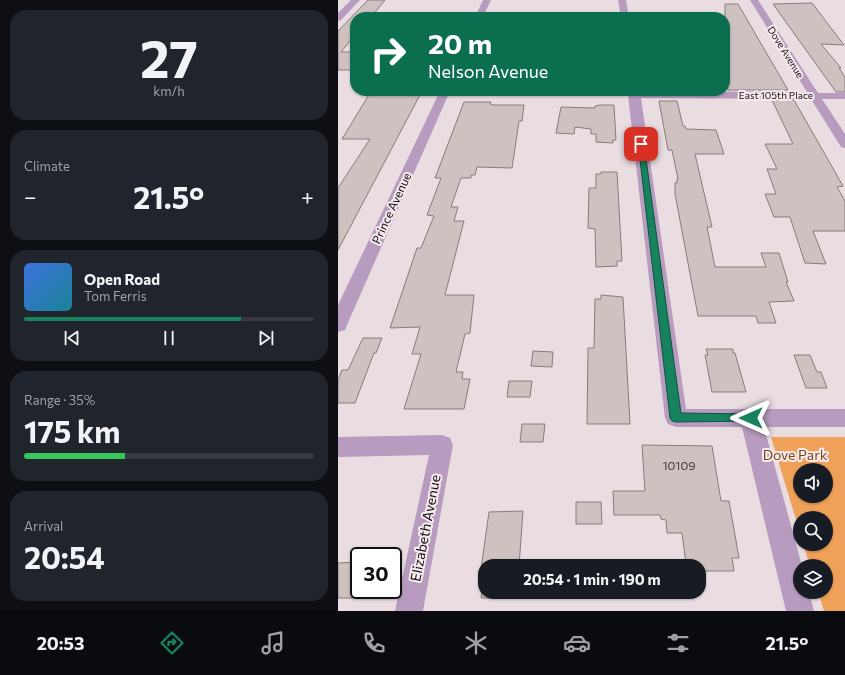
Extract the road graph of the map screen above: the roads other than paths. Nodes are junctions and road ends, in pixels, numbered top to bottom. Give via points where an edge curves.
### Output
1 (356, 0) edge
2 (487, 0) edge
3 (622, 0) edge
4 (754, 0) edge
5 (481, 12) edge
6 (623, 12) edge
7 (338, 18) edge
8 (730, 94) edge
9 (813, 95) junction
10 (443, 96) edge
11 (634, 96) edge
12 (845, 96) edge
13 (845, 144) edge
14 (338, 325) edge
15 (751, 418) junction
16 (845, 418) edge
17 (338, 447) edge
18 (408, 611) edge
19 (800, 611) edge

1 - 7 street
2 - 5 street
3 - 6 street
4 - 9 street, Dove Avenue
8 - 9 street, East 105th Place
9 - 12 street, East 105th Place
9 - 13 street, Dove Avenue
10 - 14 street, Prince Avenue
11 - 15 street via 676,418
15 - 16 street
15 - 19 street
17 - 18 street, Elizabeth Avenue via 442,445

